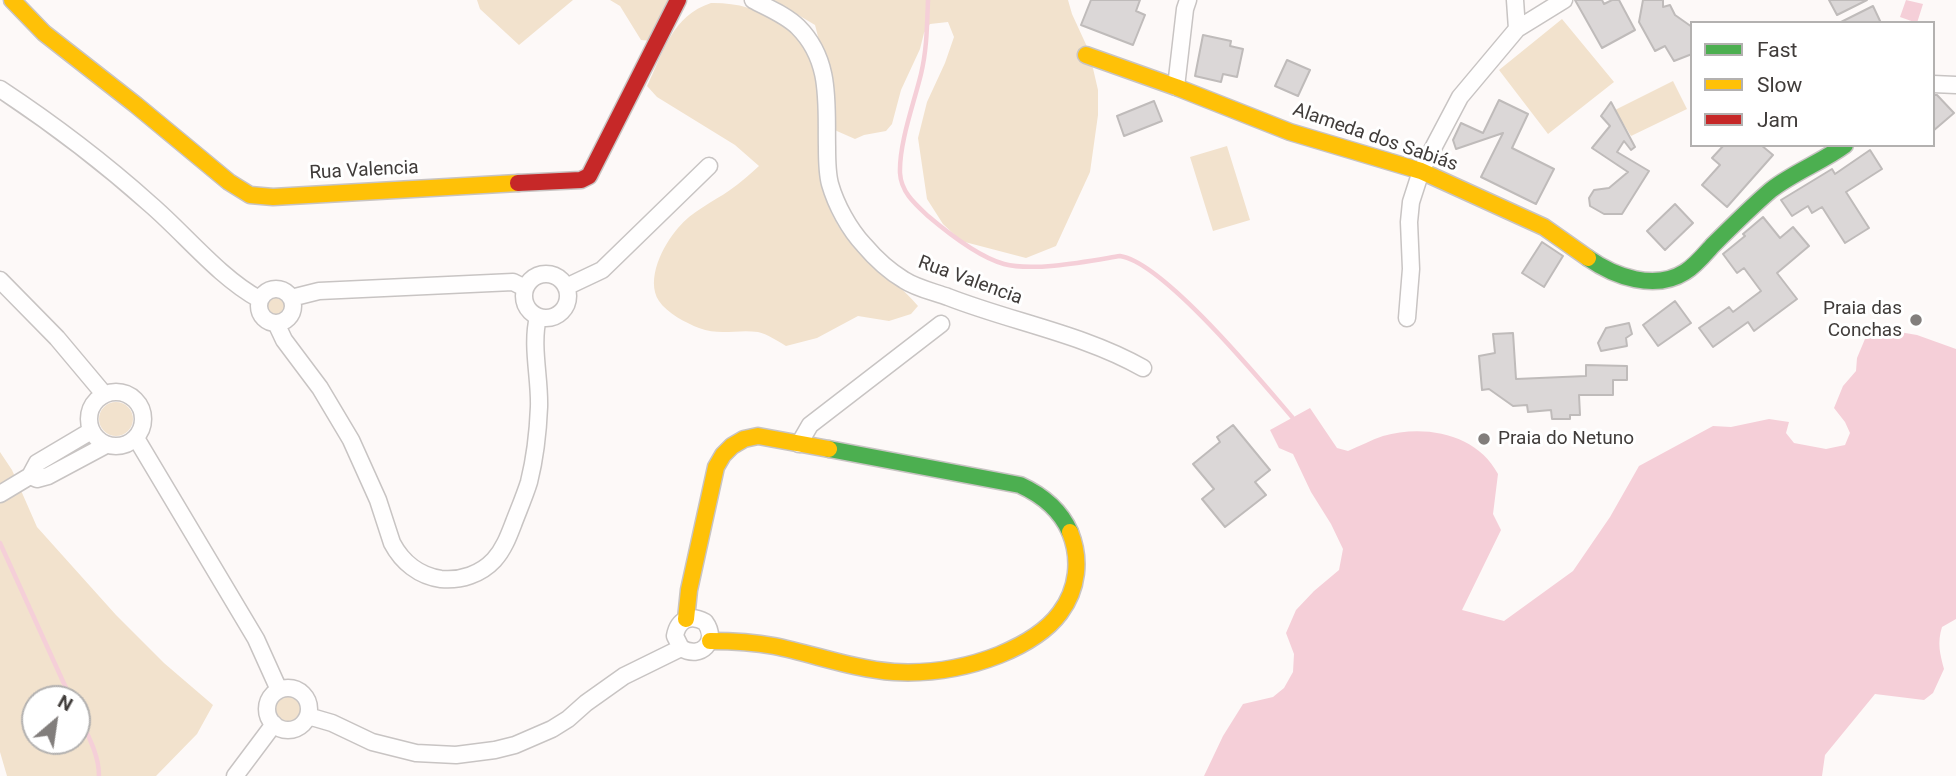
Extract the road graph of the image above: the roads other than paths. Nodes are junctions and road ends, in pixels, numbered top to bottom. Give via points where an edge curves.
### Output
1 (12, 0) edge
2 (678, 0) edge
3 (753, 0) edge
4 (1188, 0) edge
5 (1515, 0) edge
6 (1564, 0) edge
7 (1517, 29) junction
8 (1086, 55) dead end
9 (1935, 84) edge
10 (1956, 85) edge
11 (1176, 86) junction
12 (0, 89) edge
13 (1842, 147) edge
14 (709, 166) dead end
15 (1421, 172) junction
16 (0, 280) edge
17 (566, 287) junction
18 (525, 288) junction
19 (292, 298) junction
20 (259, 299) junction
21 (538, 317) junction
22 (1407, 318) dead end
23 (276, 323) junction
24 (941, 324) dead end
25 (1143, 368) dead end
26 (104, 394) junction
27 (91, 431) junction
28 (136, 438) junction
29 (799, 444) junction
30 (106, 445) junction
31 (30, 476) junction
32 (0, 494) edge
33 (686, 619) junction
34 (710, 641) junction
35 (681, 648) junction
36 (279, 690) junction
37 (308, 716) junction
38 (274, 724) junction
39 (234, 776) edge

1 - 2 street, Rua Valencia via 44,33 229,182 250,195 273,197 581,180 594,169
3 - 25 street, Rua Valencia via 797,26 821,62 826,79 830,184 862,244 880,261 905,281 1120,355
4 - 11 street
5 - 7 street
6 - 7 street
7 - 15 street via 1460,97
8 - 11 street, Alameda dos Sabiás
9 - 10 street
11 - 15 street, Alameda dos Sabiás via 1290,132
12 - 20 street via 110,170 228,278
13 - 15 street, Alameda dos Sabiás via 1775,187 1686,272 1668,280 1634,279 1601,267 1544,227
14 - 17 street via 602,271
15 - 22 street via 1409,222
16 - 26 street
17 - 18 street via 554,275 545,274
17 - 21 street via 567,304 562,311
18 - 19 street via 513,282 319,291
18 - 21 street via 526,305
19 - 20 street via 275,288
19 - 23 street via 292,312
20 - 23 street via 264,318
21 - 23 street via 539,406 528,484 495,559 468,577 447,580 424,575 397,553 351,440
24 - 29 street via 810,425
26 - 27 street via 90,410
26 - 28 street via 115,391 135,399 144,418
27 - 30 street
27 - 31 street via 37,463
28 - 30 street via 117,447
28 - 36 street via 256,639
29 - 33 street via 750,437 729,447 719,460
29 - 34 street via 1032,490 1062,515 1073,538 1076,577 1068,602 1052,623 1023,643 983,660 939,670 894,672 774,646
30 - 31 street via 48,476
31 - 32 street
33 - 34 street via 705,622
33 - 35 street via 677,629
34 - 35 street via 694,653
35 - 37 street via 624,676 551,729 485,752 416,753 372,742
36 - 37 street via 302,693
36 - 38 street via 268,701
37 - 38 street via 289,730
38 - 39 street

